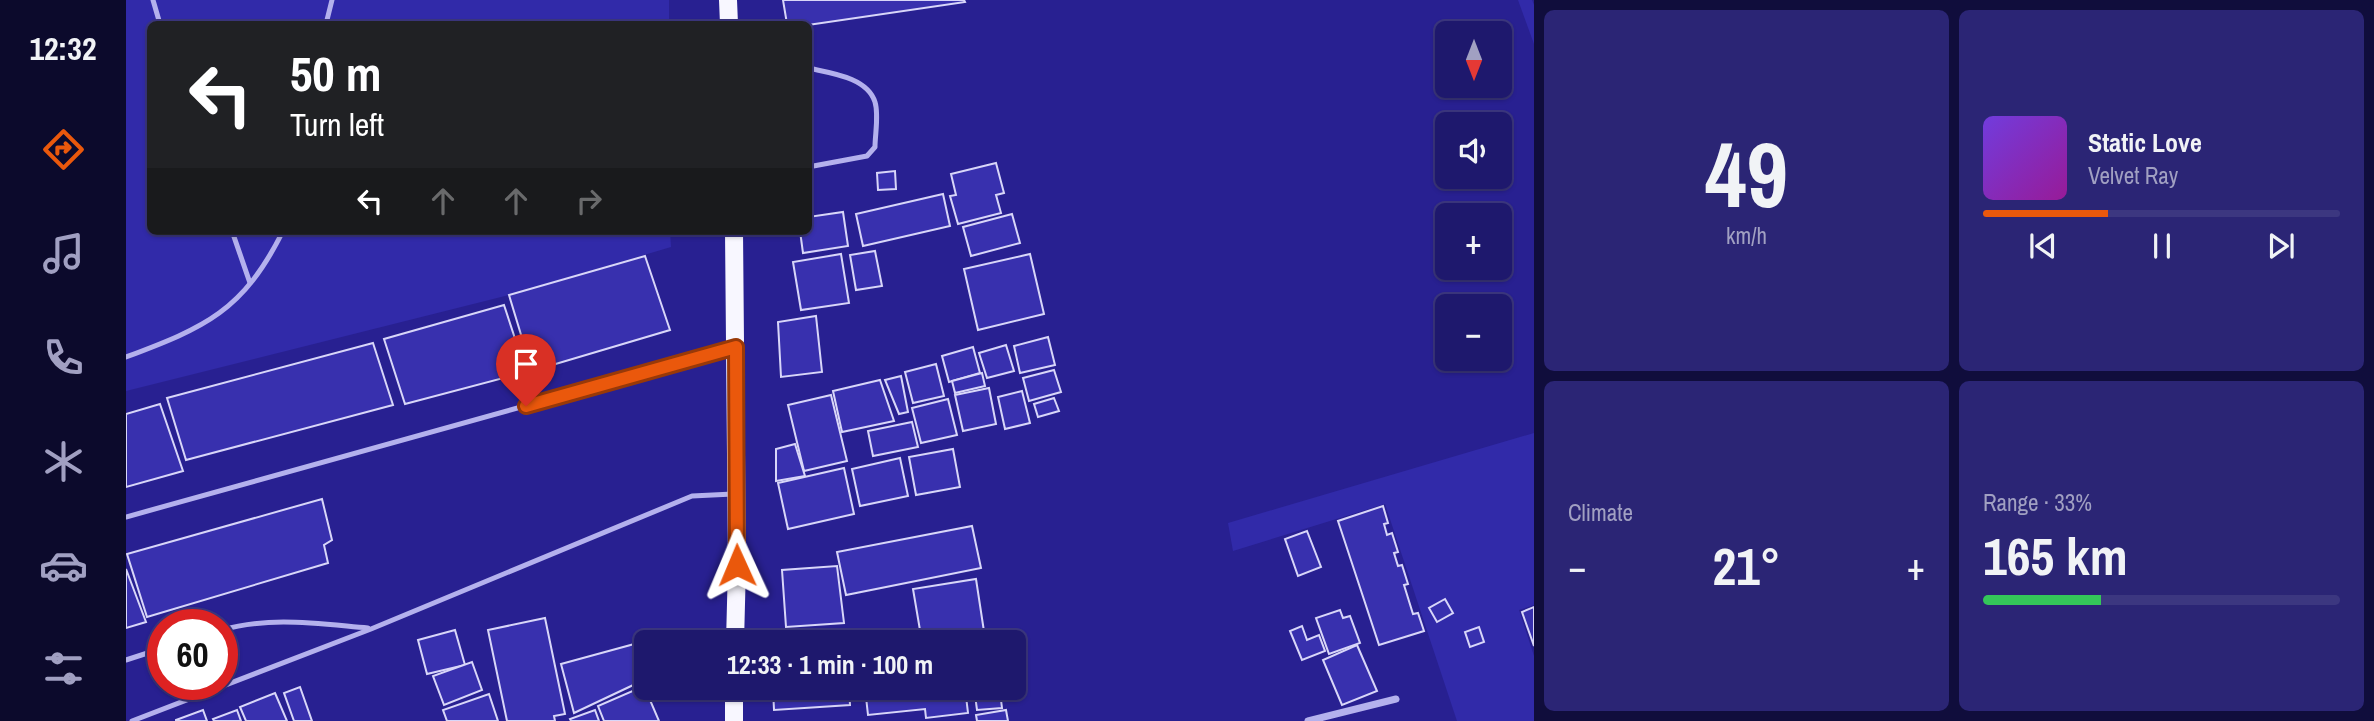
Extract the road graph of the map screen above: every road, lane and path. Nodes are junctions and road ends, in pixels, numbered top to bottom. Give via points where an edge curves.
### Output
1 (153, 0) edge
2 (332, 0) edge
3 (728, 0) edge
4 (159, 21) edge
5 (327, 21) edge
6 (729, 21) edge
7 (812, 69) edge
8 (812, 166) edge
9 (233, 235) edge
10 (281, 235) edge
11 (734, 235) edge
12 (250, 284) junction
13 (736, 347) junction
14 (126, 357) edge
15 (736, 494) junction
16 (126, 517) edge
17 (238, 625) edge
18 (371, 629) junction
19 (735, 630) edge
20 (147, 653) edge
21 (126, 660) edge
22 (1396, 699) dead end
23 (734, 700) edge
24 (132, 721) edge
25 (734, 721) edge
26 (1308, 721) edge

1 - 4 lane
2 - 5 lane
3 - 6 main road
7 - 8 lane via 844,76 866,89 875,103 875,147 867,156
9 - 12 lane
10 - 12 lane
11 - 13 main road
12 - 14 lane via 203,326
13 - 15 main road
13 - 16 lane
15 - 18 lane via 692,496
15 - 19 main road
17 - 18 lane via 295,622
18 - 24 lane
20 - 21 lane
22 - 26 street
23 - 25 main road

